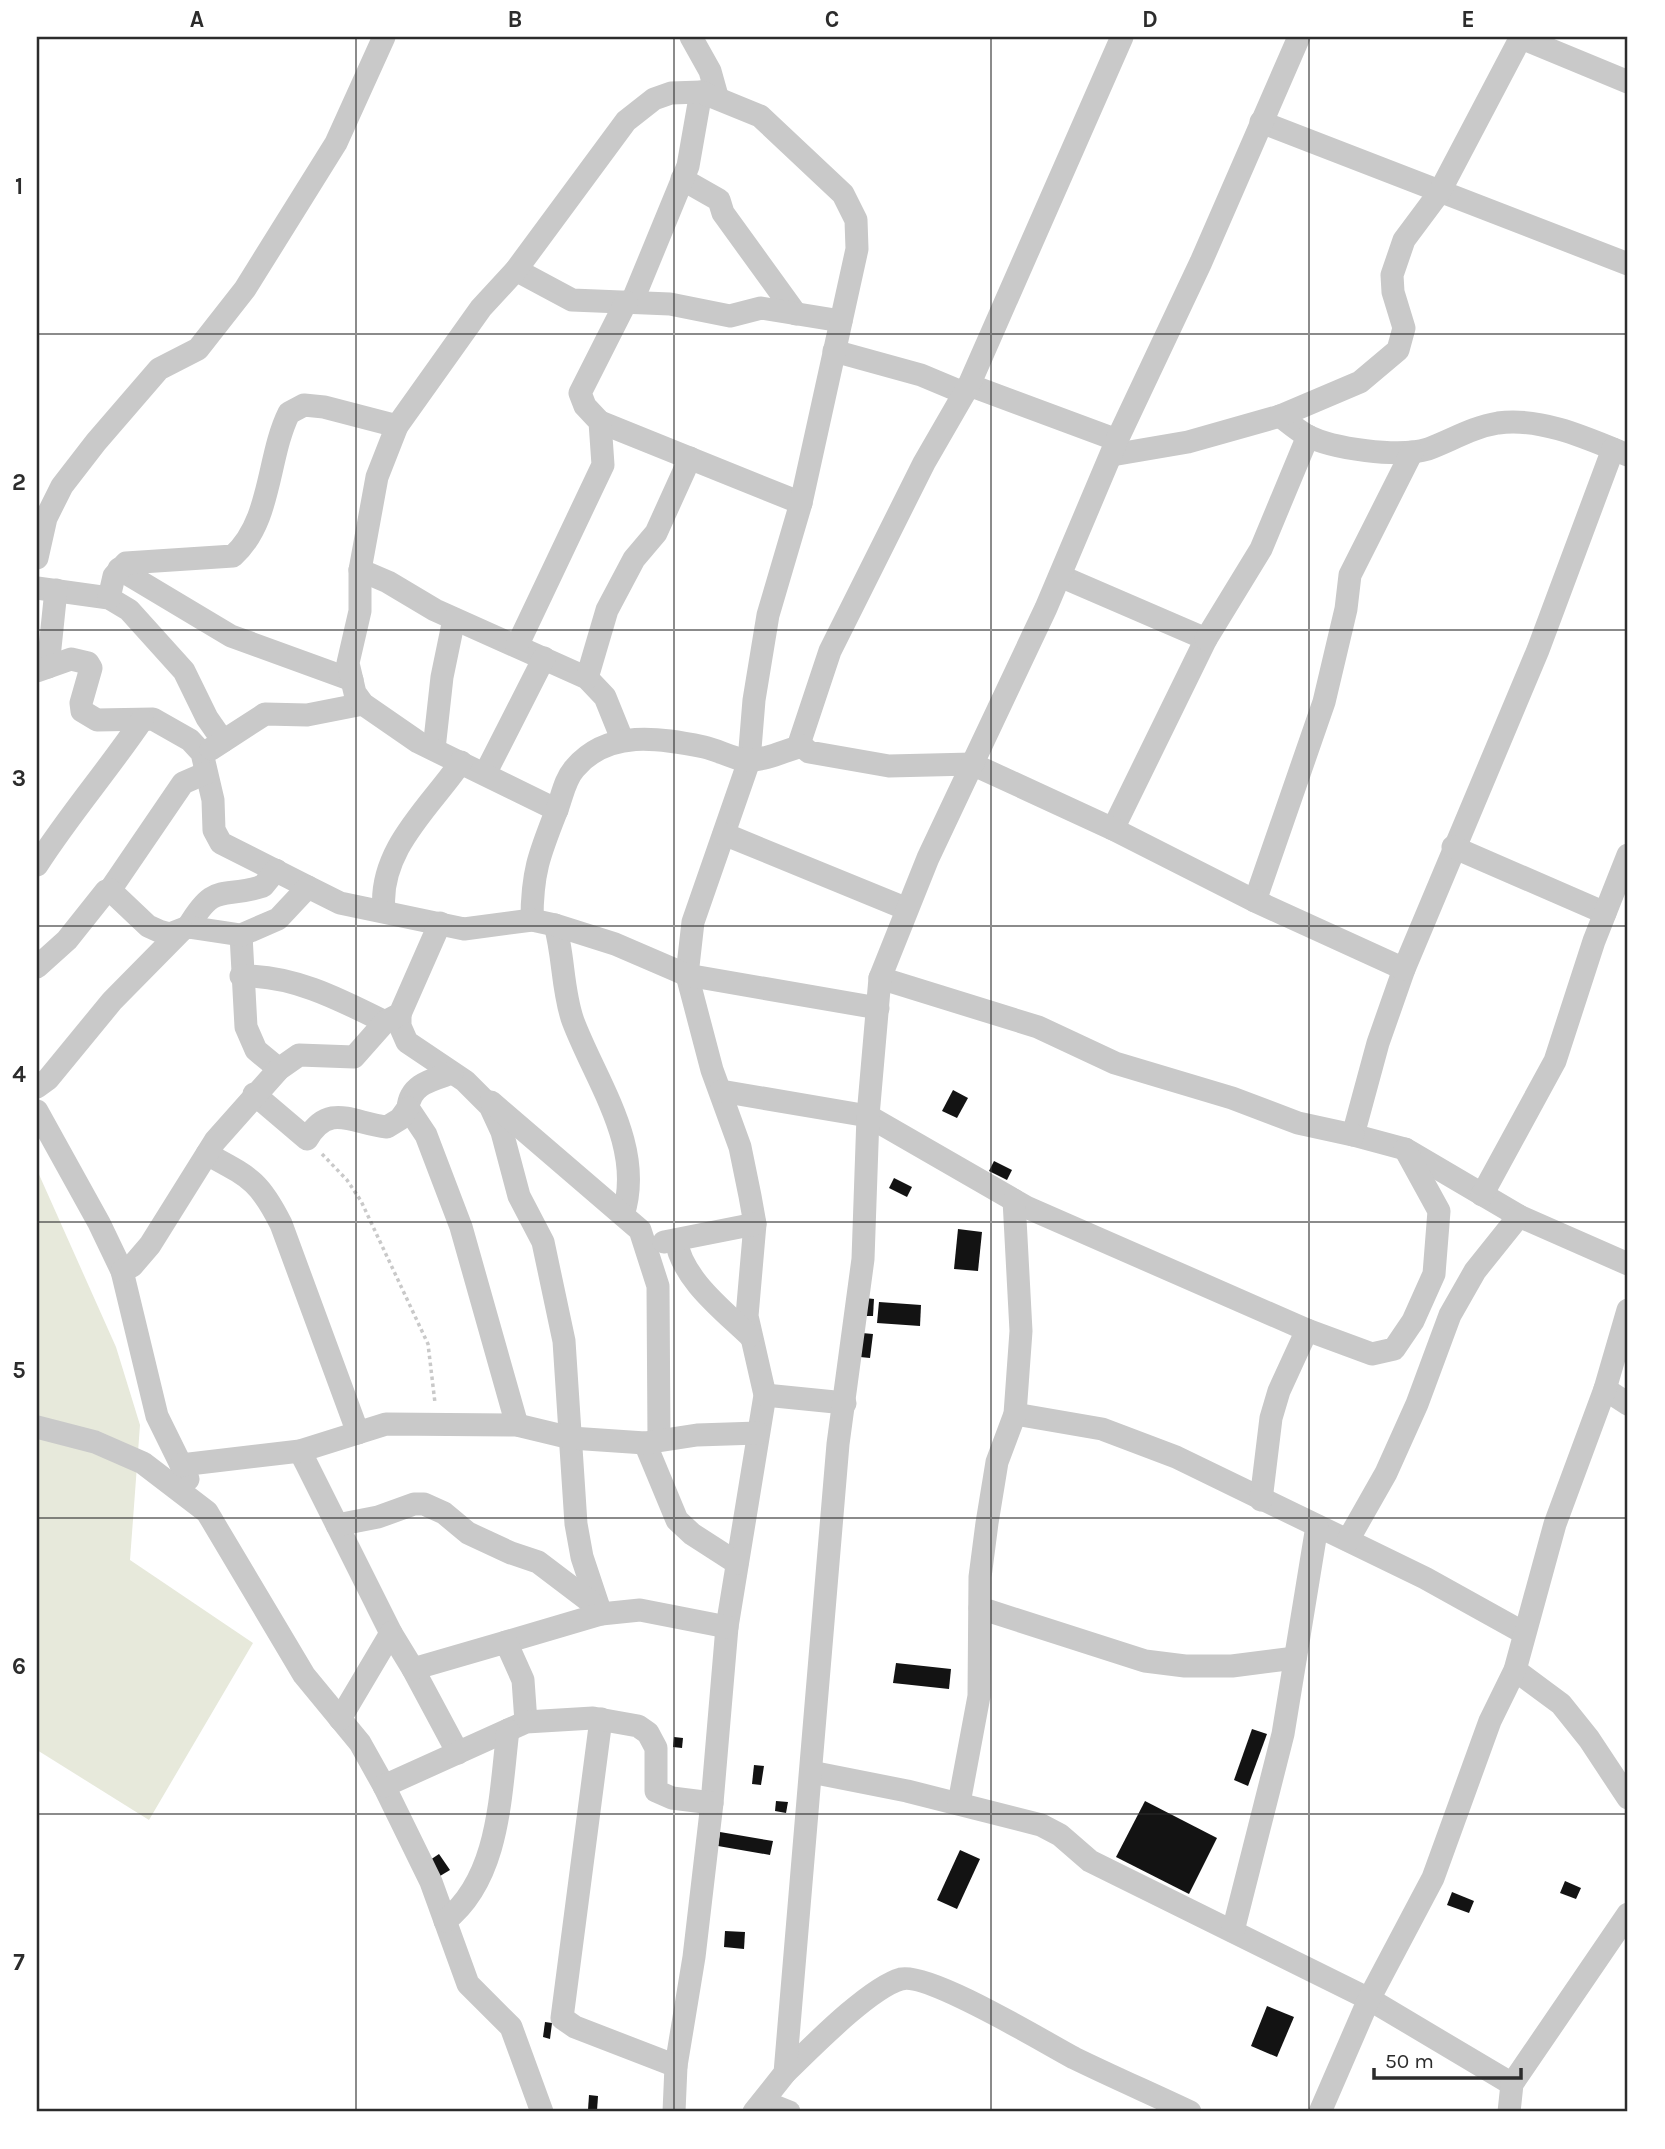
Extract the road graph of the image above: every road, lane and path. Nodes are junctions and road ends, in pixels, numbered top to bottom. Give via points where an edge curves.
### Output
1 (384, 37) edge
2 (691, 37) edge
3 (1122, 37) edge
4 (1299, 37) edge
5 (1520, 37) edge
6 (1628, 82) edge
7 (709, 94) junction
8 (1261, 122) junction
9 (682, 179) junction
10 (1439, 193) junction
11 (1628, 264) edge
12 (516, 270) junction
13 (629, 302) junction
14 (796, 314) junction
15 (841, 321) junction
16 (834, 351) junction
17 (967, 389) junction
18 (1280, 416) junction
19 (600, 422) junction
20 (397, 426) junction
21 (1308, 436) junction
22 (1114, 448) junction
23 (1412, 452) junction
24 (1620, 452) edge
25 (690, 458) junction
26 (801, 503) junction
27 (37, 558) edge
28 (120, 569) junction
29 (360, 570) junction
30 (1060, 576) junction
31 (46, 589) edge
32 (109, 598) junction
33 (454, 619) junction
34 (1206, 639) junction
35 (517, 646) junction
36 (544, 658) junction
37 (42, 669) edge
38 (587, 678) junction
39 (352, 680) junction
40 (363, 704) junction
41 (142, 720) junction
42 (622, 739) junction
43 (223, 741) junction
44 (802, 746) junction
45 (434, 749) junction
46 (749, 761) junction
47 (461, 762) junction
48 (204, 763) junction
49 (972, 764) junction
50 (485, 774) junction
51 (557, 810) junction
52 (1113, 828) junction
53 (724, 834) junction
54 (1453, 847) junction
55 (1628, 855) edge
56 (37, 865) edge
57 (276, 870) junction
58 (308, 887) junction
59 (110, 890) junction
60 (1255, 901) junction
61 (907, 909) junction
62 (384, 910) junction
63 (1605, 913) junction
64 (532, 920) junction
65 (440, 923) junction
66 (555, 925) junction
67 (185, 929) junction
68 (241, 934) junction
69 (37, 967) edge
70 (1404, 969) junction
71 (687, 975) junction
72 (241, 976) junction
73 (880, 978) junction
74 (878, 1008) junction
75 (392, 1018) junction
76 (279, 1069) junction
77 (452, 1073) junction
78 (37, 1087) edge
79 (721, 1091) junction
80 (254, 1094) junction
81 (484, 1096) junction
82 (408, 1108) junction
83 (37, 1111) edge
84 (868, 1116) junction
85 (1353, 1135) junction
86 (307, 1139) junction
87 (1405, 1149) junction
88 (207, 1154) junction
89 (1482, 1195) junction
90 (1013, 1200) junction
91 (623, 1214) junction
92 (1519, 1216) junction
93 (755, 1224) junction
94 (676, 1240) junction
95 (647, 1246) junction
96 (1628, 1264) edge
97 (122, 1271) junction
98 (1628, 1310) edge
99 (1307, 1329) junction
100 (750, 1336) junction
101 (1605, 1389) junction
102 (765, 1395) junction
103 (845, 1403) junction
104 (1628, 1404) edge
105 (1015, 1414) junction
106 (436, 1423) junction
107 (517, 1424) junction
108 (37, 1427) edge
109 (358, 1433) junction
110 (758, 1433) junction
111 (571, 1438) junction
112 (652, 1441) junction
113 (300, 1451) junction
114 (181, 1465) junction
115 (1261, 1500) junction
116 (207, 1512) junction
117 (337, 1525) junction
118 (1317, 1526) junction
119 (1348, 1541) junction
120 (737, 1563) junction
121 (980, 1608) junction
122 (601, 1612) junction
123 (727, 1627) junction
124 (391, 1633) junction
125 (1524, 1633) junction
126 (506, 1642) junction
127 (1295, 1658) junction
128 (413, 1669) junction
129 (1514, 1670) junction
130 (340, 1719) junction
131 (601, 1719) junction
132 (517, 1726) junction
133 (458, 1753) junction
134 (811, 1772) junction
135 (384, 1786) junction
136 (1628, 1797) edge
137 (712, 1803) junction
138 (960, 1803) junction
139 (1628, 1914) edge
140 (445, 1921) junction
141 (1233, 1931) junction
142 (1369, 1999) junction
143 (676, 2066) junction
144 (785, 2073) junction
145 (1512, 2084) junction
146 (759, 2107) edge
147 (542, 2112) edge
148 (674, 2112) edge
149 (789, 2112) edge
150 (1190, 2112) edge
151 (1320, 2112) edge
152 (1509, 2112) edge

1 - 27 street via 336,143 245,289 198,349 159,369 87,453 62,486 46,518
2 - 7 street via 710,72
3 - 17 street
4 - 8 street
5 - 6 street
5 - 10 street
7 - 9 street
7 - 12 street via 671,93 654,99 626,121
7 - 15 street via 760,116 843,194 856,220 857,249
8 - 10 street
8 - 22 street
9 - 13 street
9 - 14 street via 719,200 723,213
10 - 11 street
10 - 18 street via 1404,240 1392,275 1404,328 1398,350 1360,382
12 - 13 street via 572,300
12 - 20 street via 481,307
13 - 14 street via 670,304 730,316 761,308
13 - 19 street via 580,393
14 - 15 street
15 - 16 street
16 - 17 street
16 - 26 street
17 - 22 street
17 - 44 street via 830,651
18 - 21 street
18 - 22 street via 1188,442
19 - 25 street
19 - 35 street via 604,436 600,474
20 - 28 street via 304,405 289,413 285,421 266,494 245,545 233,556 154,559 126,563
20 - 29 street via 377,477
21 - 23 street via 1385,453
21 - 34 street via 1261,548
22 - 30 street
23 - 24 street via 1500,423 1567,432
23 - 60 street via 1350,575 1325,702
24 - 54 street
25 - 26 street
25 - 38 street via 656,533 634,559 607,610
26 - 46 street via 768,615
28 - 32 street
28 - 39 street via 231,636
29 - 33 street
29 - 39 street via 360,611 348,663
30 - 34 street
30 - 49 street
31 - 32 street
31 - 37 street
32 - 43 street via 129,610 184,671
33 - 35 street
33 - 45 street
34 - 52 street
35 - 36 street
36 - 38 street
36 - 50 street
37 - 41 street via 71,659 88,663 91,668 82,711 97,720
38 - 42 street via 605,697
39 - 40 street
40 - 43 street via 307,715 265,714
40 - 45 street
41 - 48 street via 153,719 190,740
41 - 56 street
42 - 46 street via 706,747
42 - 51 street via 575,768
43 - 48 street
44 - 46 street
44 - 49 street via 809,752 889,765
45 - 47 street
46 - 53 street
47 - 50 street
47 - 62 street via 405,834 384,888
48 - 57 street via 214,830 222,843
48 - 59 street via 183,783
49 - 52 street
49 - 61 street
50 - 51 street
51 - 64 street via 539,851
52 - 60 street
53 - 61 street
53 - 71 street via 693,922
54 - 63 street
54 - 70 street
55 - 63 street
57 - 58 street
57 - 67 street via 263,886 207,899
58 - 62 street via 340,903
58 - 68 street via 278,919
59 - 67 street via 148,926 170,933
59 - 69 street via 102,893 67,940
60 - 70 street
61 - 73 street
62 - 65 street
63 - 89 street via 1555,1061
64 - 65 street via 464,929
64 - 66 street
65 - 75 street via 433,945
66 - 71 street
66 - 91 street via 573,1020 620,1128 631,1192
67 - 68 street
67 - 78 street via 112,1001
68 - 72 street
70 - 85 street
71 - 74 street
71 - 79 street
72 - 75 street via 261,975 310,987
72 - 76 street via 246,1027 256,1050
73 - 74 street
73 - 85 street via 1038,1027 1115,1063 1298,1123
74 - 84 street
75 - 76 street via 354,1058 299,1055
75 - 77 street via 407,1042
76 - 80 street
77 - 81 street
77 - 82 street via 423,1083 411,1094
79 - 84 street
79 - 93 street via 740,1147
80 - 86 street
80 - 88 street
81 - 91 street
81 - 111 street via 502,1132 519,1196 543,1242 564,1341
82 - 86 street via 387,1127 341,1116 327,1118 316,1123
82 - 107 street via 426,1135 461,1227
83 - 97 street
84 - 90 street
84 - 103 street via 863,1259
85 - 87 street
86 - 106 path via 361,1201 428,1344
87 - 89 street
87 - 99 street via 1439,1211 1434,1274 1413,1321 1394,1349 1372,1354
88 - 97 street via 150,1245
88 - 109 street via 246,1175 265,1192
89 - 92 street
90 - 99 street
90 - 105 street via 1021,1331
91 - 95 street via 640,1230
92 - 96 street
92 - 119 street via 1475,1272 1450,1315 1391,1462
93 - 94 street
93 - 100 street via 747,1297
94 - 95 street
94 - 100 street via 689,1272
95 - 112 street via 658,1286
97 - 114 street via 158,1416
98 - 101 street
99 - 115 street via 1271,1418
100 - 102 street
101 - 104 street
101 - 125 street via 1555,1524
102 - 103 street
102 - 110 street
103 - 134 street
105 - 115 street via 1102,1429 1176,1457
105 - 121 street via 997,1462 980,1577
106 - 107 street
106 - 109 street via 386,1424
107 - 111 street
108 - 116 street via 95,1442 143,1463
109 - 113 street
110 - 112 street
110 - 120 street
111 - 112 street
111 - 122 street via 576,1524
112 - 120 street via 677,1520
113 - 114 street
113 - 117 street
114 - 116 street
115 - 118 street
116 - 130 street via 304,1675
117 - 122 street via 424,1504 468,1533 538,1562
117 - 124 street
118 - 119 street
118 - 127 street
119 - 125 street
120 - 123 street
121 - 127 street via 1145,1661 1232,1666
121 - 138 street via 979,1696
122 - 123 street via 652,1610
122 - 126 street
123 - 137 street
124 - 128 street
124 - 130 street
125 - 129 street
126 - 128 street
126 - 132 street via 523,1680
127 - 141 street via 1283,1734
128 - 133 street
129 - 136 street via 1562,1704
129 - 142 street via 1490,1721 1433,1878
130 - 135 street via 360,1743
131 - 132 street via 546,1719
131 - 137 street via 648,1733 656,1748 656,1791
131 - 143 street via 562,2018
132 - 133 street
132 - 140 street via 485,1866 474,1892
133 - 135 street
134 - 138 street
134 - 144 street
135 - 140 street
137 - 143 street
138 - 141 street via 1041,1825 1090,1861
139 - 145 street
140 - 147 street via 468,1984 511,2027
141 - 142 street
142 - 145 street
142 - 151 street
143 - 148 street
144 - 146 street
144 - 150 street via 834,2025 889,1984 915,1979 981,2007
145 - 152 street
146 - 149 street

